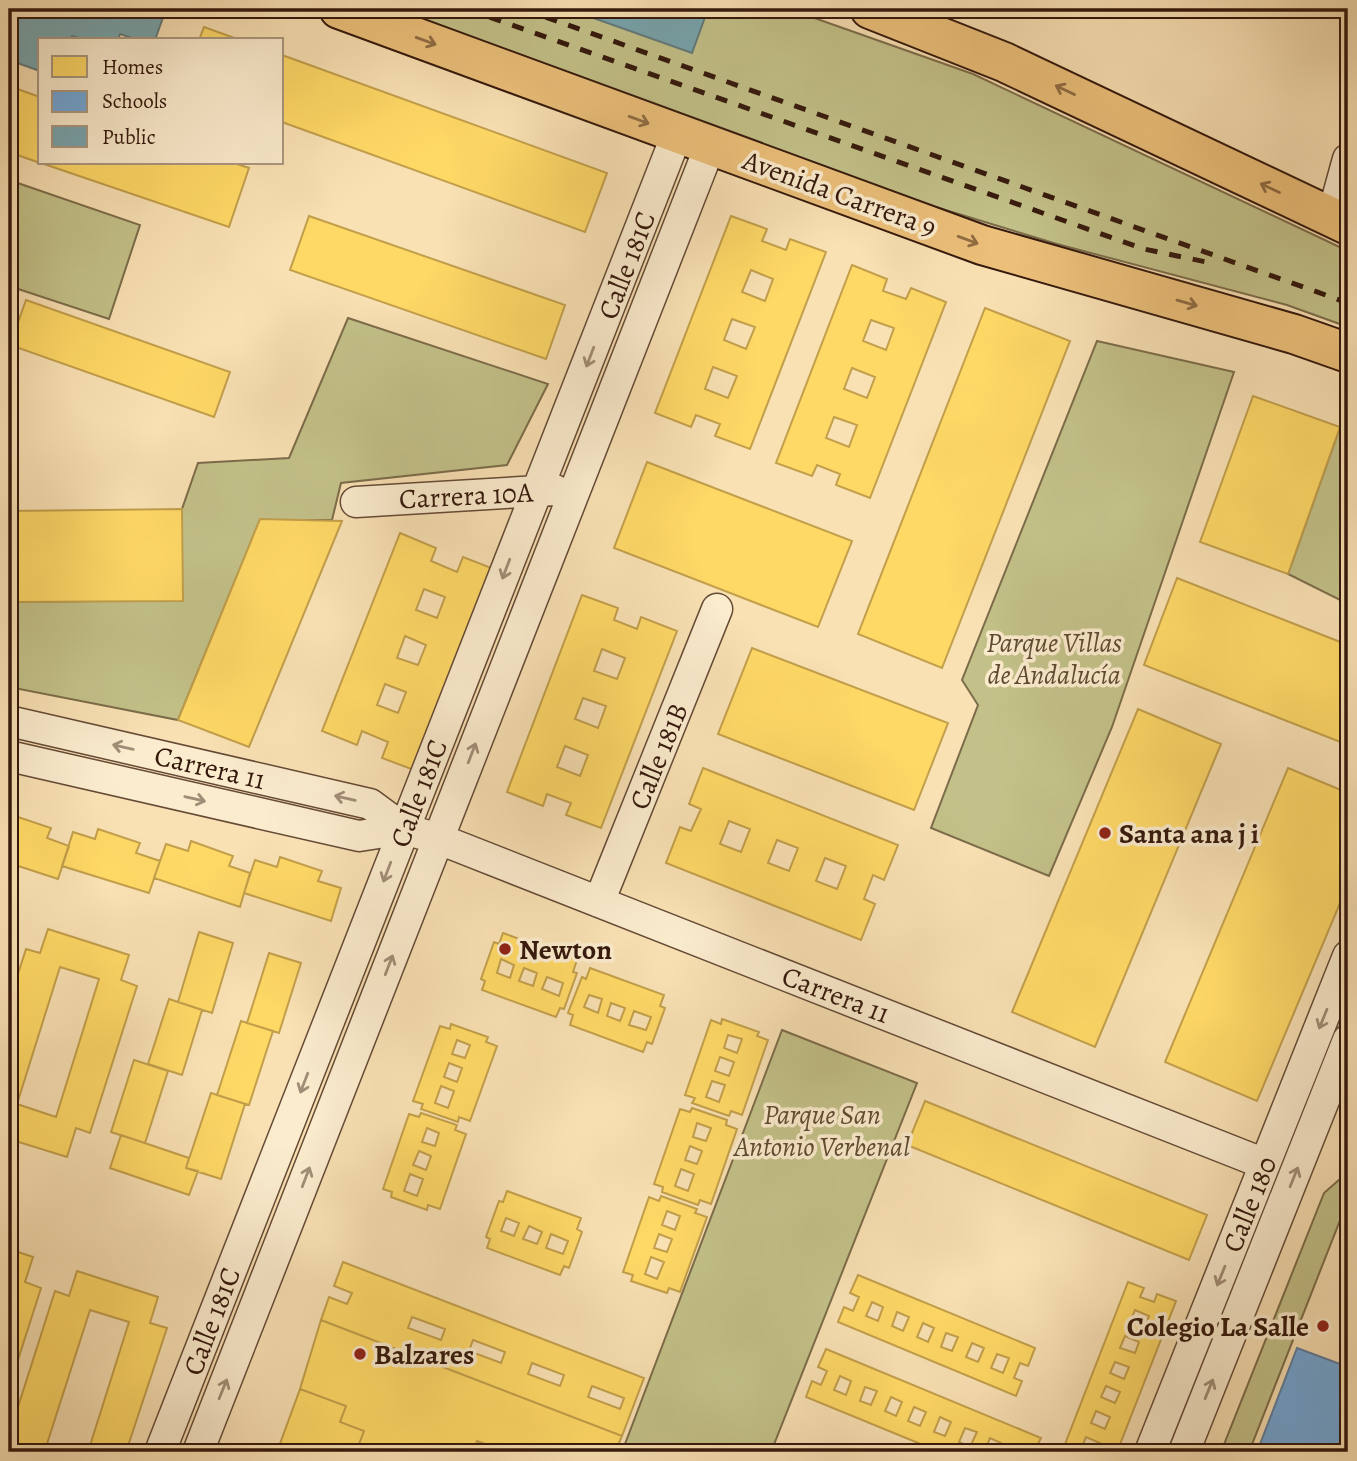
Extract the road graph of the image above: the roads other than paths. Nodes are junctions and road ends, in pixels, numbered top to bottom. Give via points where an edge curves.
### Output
1 (339, 9) edge
2 (870, 9) edge
3 (693, 140) junction
4 (1348, 159) edge
5 (1340, 221) edge
6 (1348, 353) edge
7 (575, 488) junction
8 (537, 491) junction
9 (356, 502) dead end
10 (717, 609) dead end
11 (9, 721) edge
12 (9, 756) edge
13 (404, 829) junction
14 (439, 839) junction
15 (600, 902) junction
16 (1348, 956) edge
17 (1348, 1040) edge
18 (1336, 1091) edge
19 (1265, 1164) junction
20 (160, 1452) edge
21 (198, 1452) edge
22 (1150, 1452) edge
23 (1184, 1452) edge

1 -> 3 main road, Avenida Carrera 9
5 -> 2 main road via 1004,62
3 -> 6 main road, Avenida Carrera 9 via 982,245
3 - 7 street, Calle 181C
3 -> 8 street, Calle 181C
4 - 5 street
7 - 8 street, Carrera 10A
14 -> 7 street, Calle 181C
8 - 9 street, Carrera 10A
8 -> 13 street, Calle 181C
10 - 15 street, Calle 181B
13 -> 11 street, Carrera 11 via 370,804
12 -> 13 street, Carrera 11 via 359,836
13 - 14 street, Carrera 11
13 -> 20 street, Calle 181C
14 - 15 street, Carrera 11
21 -> 14 street, Calle 181C
15 - 19 street, Carrera 11
16 -> 19 street, Calle 180
17 - 18 street, Calle 180
23 -> 18 street, Calle 180
19 -> 22 street, Calle 180

